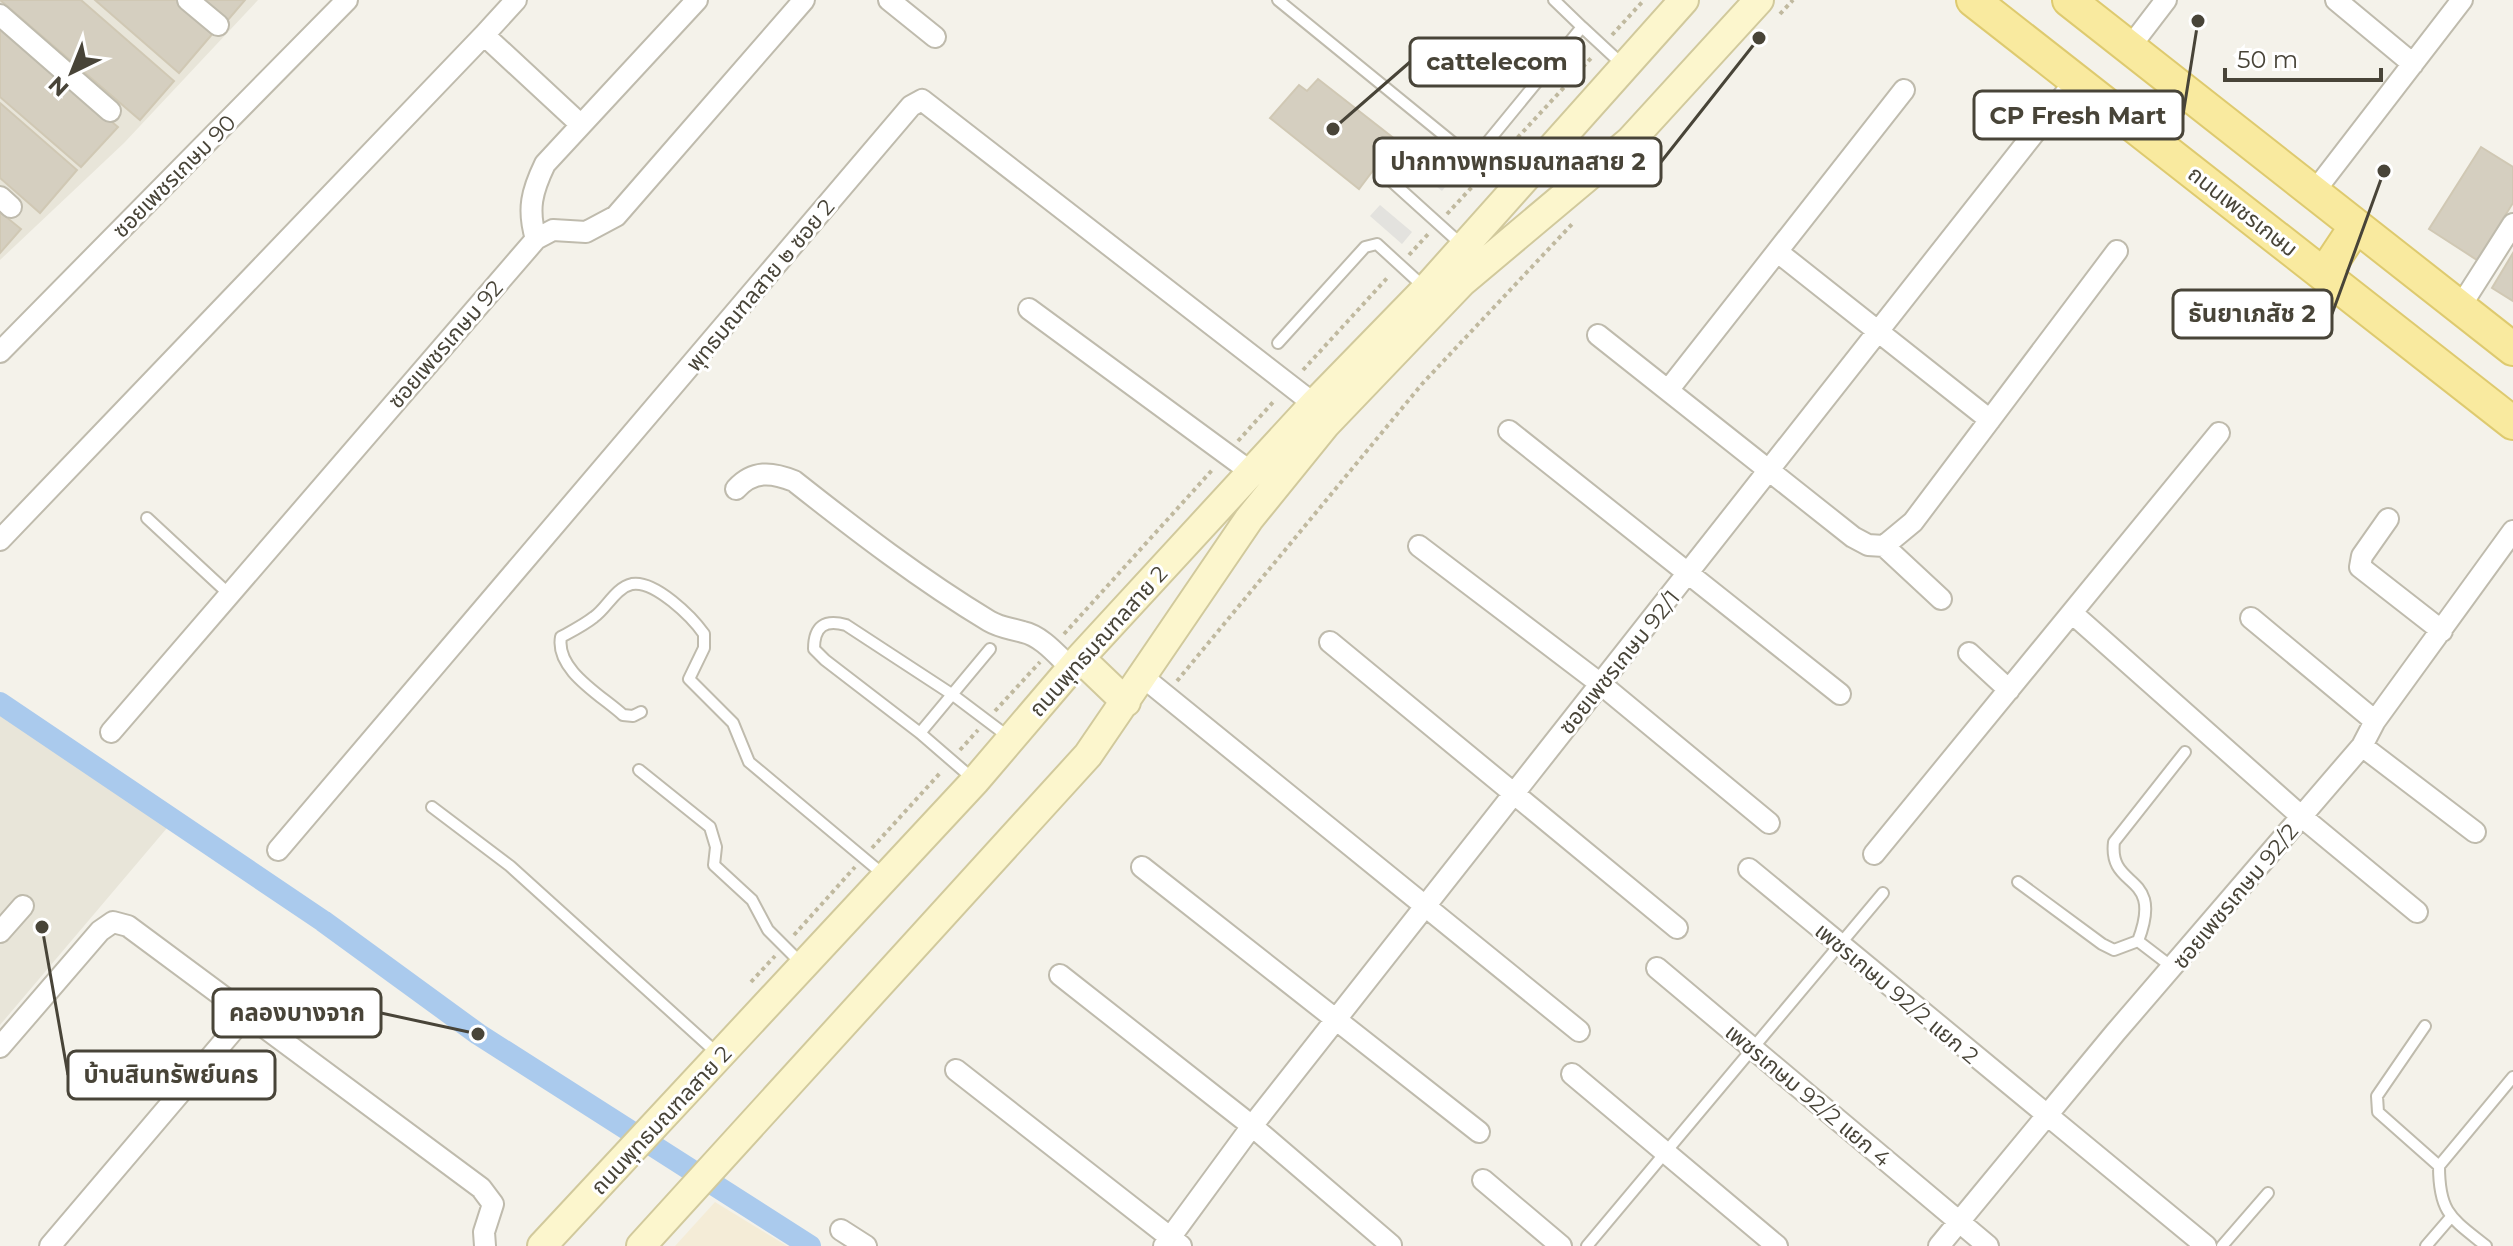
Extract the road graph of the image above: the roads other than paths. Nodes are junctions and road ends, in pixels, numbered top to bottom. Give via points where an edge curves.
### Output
1 (188, 0) edge
2 (347, 0) edge
3 (516, 0) edge
4 (697, 0) edge
5 (804, 0) edge
6 (889, 0) edge
7 (1278, 0) edge
8 (1554, 0) edge
9 (1684, 0) edge
10 (1759, 0) edge
11 (1973, 0) edge
12 (2069, 0) edge
13 (2166, 0) edge
14 (2336, 0) edge
15 (2462, 0) edge
16 (0, 15) edge
17 (218, 25) dead end
18 (1582, 27) junction
19 (484, 35) junction
20 (935, 37) dead end
21 (2130, 47) junction
22 (2413, 64) junction
23 (1625, 67) junction
24 (2076, 80) junction
25 (1904, 90) dead end
26 (110, 111) dead end
27 (579, 123) junction
28 (1389, 179) dead end
29 (2314, 192) junction
30 (2513, 224) edge
31 (2356, 226) junction
32 (536, 239) junction
33 (1463, 246) junction
34 (2117, 251) dead end
35 (1779, 253) junction
36 (2324, 274) junction
37 (1426, 289) junction
38 (2460, 307) junction
39 (1029, 309) dead end
40 (1877, 330) junction
41 (1598, 335) dead end
42 (1278, 343) dead end
43 (2513, 349) edge
44 (0, 352) edge
45 (1669, 389) junction
46 (1314, 404) junction
47 (1990, 420) junction
48 (2513, 423) edge
49 (1509, 431) dead end
50 (2219, 433) dead end
51 (1770, 470) junction
52 (1251, 472) junction
53 (736, 489) dead end
54 (147, 518) dead end
55 (2388, 519) dead end
56 (2513, 531) edge
57 (0, 540) edge
58 (1419, 546) dead end
59 (1884, 546) junction
60 (1690, 573) junction
61 (230, 595) junction
62 (1941, 599) dead end
63 (2072, 613) junction
64 (2251, 618) dead end
65 (2442, 631) junction
66 (1330, 642) dead end
67 (990, 649) dead end
68 (1969, 653) dead end
69 (1076, 664) junction
70 (1143, 677) junction
71 (1602, 685) junction
72 (2009, 690) junction
73 (1840, 694) dead end
74 (953, 695) junction
75 (1126, 702) junction
76 (641, 712) dead end
77 (2375, 721) junction
78 (111, 732) dead end
79 (920, 733) junction
80 (1011, 739) junction
81 (2362, 746) junction
82 (2185, 752) dead end
83 (639, 770) dead end
84 (975, 781) junction
85 (1514, 793) junction
86 (432, 807) dead end
87 (2302, 817) junction
88 (1769, 823) dead end
89 (2475, 832) dead end
90 (278, 850) dead end
91 (1874, 854) dead end
92 (1142, 867) dead end
93 (1749, 869) dead end
94 (886, 876) junction
95 (2018, 882) dead end
96 (1883, 893) dead end
97 (1427, 904) junction
98 (23, 906) dead end
99 (2417, 912) dead end
100 (1677, 928) dead end
101 (0, 932) edge
102 (2138, 941) junction
103 (1838, 945) junction
104 (794, 956) junction
105 (1657, 968) dead end
106 (2174, 969) junction
107 (1060, 975) dead end
108 (248, 1013) junction
109 (1337, 1020) junction
110 (2425, 1026) dead end
111 (1579, 1031) dead end
112 (0, 1047) edge
113 (1752, 1048) junction
114 (715, 1060) junction
115 (956, 1070) dead end
116 (1572, 1074) dead end
117 (2513, 1077) edge
118 (2047, 1117) junction
119 (1252, 1126) junction
120 (1479, 1132) dead end
121 (1665, 1153) junction
122 (2439, 1166) junction
123 (1483, 1180) dead end
124 (2268, 1193) dead end
125 (2451, 1217) junction
126 (1959, 1222) junction
127 (841, 1230) dead end
128 (646, 1240) edge
129 (1172, 1243) edge
130 (1391, 1245) edge
131 (50, 1246) edge
132 (485, 1246) edge
133 (542, 1246) edge
134 (866, 1246) edge
135 (1561, 1246) edge
136 (1587, 1246) edge
137 (1777, 1246) edge
138 (1939, 1246) edge
139 (1988, 1246) edge
140 (2206, 1246) edge
141 (2222, 1246) edge
142 (2426, 1246) edge
143 (2486, 1246) edge

1 - 17 street
2 - 44 street, ซอยเพชรเกษม 90
3 - 19 street
4 - 27 street
5 - 32 street via 616,216 586,232 553,230
6 - 20 street
7 - 18 lane via 1457,146 1472,150 1486,144
8 - 18 lane
9 - 23 main road, ถนนพุทธมณฑลสาย 2
10 - 70 main road, ถนนพุทธมณฑลสาย 2 via 1630,141 1462,282 1326,424 1233,541
11 - 24 main road, ถนนเพชรเกษม
12 - 21 main road
13 - 21 street
14 - 22 street
15 - 22 street
16 - 26 street
18 - 23 lane
19 - 27 street
19 - 57 street
21 - 29 main road
22 - 29 street
23 - 33 main road, ถนนพุทธมณฑลสาย 2
24 - 36 main road, ถนนเพชรเกษม
24 - 40 street, ซอยเพชรเกษม 92/1
25 - 35 street
27 - 32 street via 545,164 531,193
28 - 33 lane
29 - 31 main road
30 - 38 street
31 - 36 main road
31 - 38 main road
32 - 61 street, ซอยเพชรเกษม 92
33 - 37 main road, ถนนพุทธมณฑลสาย 2
34 - 47 street
35 - 40 street
35 - 45 street
36 - 48 main road, ถนนเพชรเกษม
37 - 42 lane via 1377,244 1365,247
37 - 46 main road, ถนนพุทธมณฑลสาย 2
38 - 43 main road
39 - 52 street
40 - 47 street
40 - 51 street, ซอยเพชรเกษม 92/1
41 - 45 street
45 - 51 street
46 - 52 main road, ถนนพุทธมณฑลสาย 2
46 - 90 street, พุทธมณฑลสาย ๒ ซอย 2 via 922,100 911,106
47 - 59 street via 1913,522
49 - 60 street
50 - 63 street
51 - 59 street via 1853,537
51 - 60 street, ซอยเพชรเกษม 92/1
52 - 69 main road, ถนนพุทธมณฑลสาย 2
53 - 69 street via 758,474 776,473 794,481 980,615 1007,630 1025,632
54 - 61 lane
55 - 65 street via 2360,567
56 - 65 street, ซอยเพชรเกษม 92/2
58 - 71 street
59 - 62 street
60 - 71 street, ซอยเพชรเกษม 92/1
60 - 73 street
61 - 78 street, ซอยเพชรเกษม 92
63 - 72 street
63 - 87 street
64 - 77 street
65 - 77 street, ซอยเพชรเกษม 92/2
66 - 85 street
67 - 74 lane
68 - 72 street
69 - 75 main road
69 - 80 main road, ถนนพุทธมณฑลสาย 2
70 - 75 main road, ถนนพุทธมณฑลสาย 2
70 - 97 street
71 - 85 street, ซอยเพชรเกษม 92/1
71 - 88 street
72 - 91 street
74 - 79 lane
74 - 79 lane via 846,625 821,625 814,649
74 - 80 lane
75 - 128 main road, ถนนพุทธมณฑลสาย 2 via 1077,766
76 - 94 lane via 623,715 565,665 559,646 561,637 632,584 674,602 704,634 704,648 689,679 733,723 749,762
77 - 81 street, ซอยเพชรเกษม 92/2
79 - 84 lane
80 - 84 main road, ถนนพุทธมณฑลสาย 2
81 - 87 street, ซอยเพชรเกษม 92/2
81 - 89 street
82 - 102 lane via 2114,842 2118,868 2145,895 2147,913
83 - 104 lane via 710,827 714,865 752,900 768,930
84 - 94 main road, ถนนพุทธมณฑลสาย 2
85 - 97 street, ซอยเพชรเกษม 92/1
85 - 100 street
86 - 114 lane via 510,866
87 - 99 street
87 - 106 street, ซอยเพชรเกษม 92/2
92 - 109 street
93 - 103 street, เพชรเกษม 92/2 แยก 2
94 - 104 main road, ถนนพุทธมณฑลสาย 2
95 - 102 lane via 2114,950
96 - 103 lane
97 - 109 street, ซอยเพชรเกษม 92/1
97 - 111 street
98 - 101 street
102 - 106 lane
103 - 113 lane
103 - 118 street, เพชรเกษม 92/2 แยก 2
104 - 114 main road, ถนนพุทธมณฑลสาย 2
105 - 113 street, เพชรเกษม 92/2 แยก 4
106 - 118 street, ซอยเพชรเกษม 92/2
107 - 119 street
108 - 112 street via 128,926 113,922
108 - 131 street
108 - 132 street via 481,1188 493,1204
109 - 119 street, ซอยเพชรเกษม 92/1
109 - 120 street
110 - 122 lane via 2377,1096 2378,1112
113 - 121 lane
113 - 126 street, เพชรเกษม 92/2 แยก 4
114 - 133 main road, ถนนพุทธมณฑลสาย 2
115 - 129 street
116 - 121 street
117 - 122 lane
118 - 126 street, ซอยเพชรเกษม 92/2
118 - 140 street, เพชรเกษม 92/2 แยก 2
119 - 129 street, ซอยเพชรเกษม 92/1
119 - 130 street
121 - 136 lane
121 - 137 street
122 - 125 lane via 2439,1193
123 - 135 street
124 - 141 lane
125 - 142 lane
125 - 143 lane
126 - 138 street, ซอยเพชรเกษม 92/2
126 - 139 street, เพชรเกษม 92/2 แยก 4
127 - 134 street

